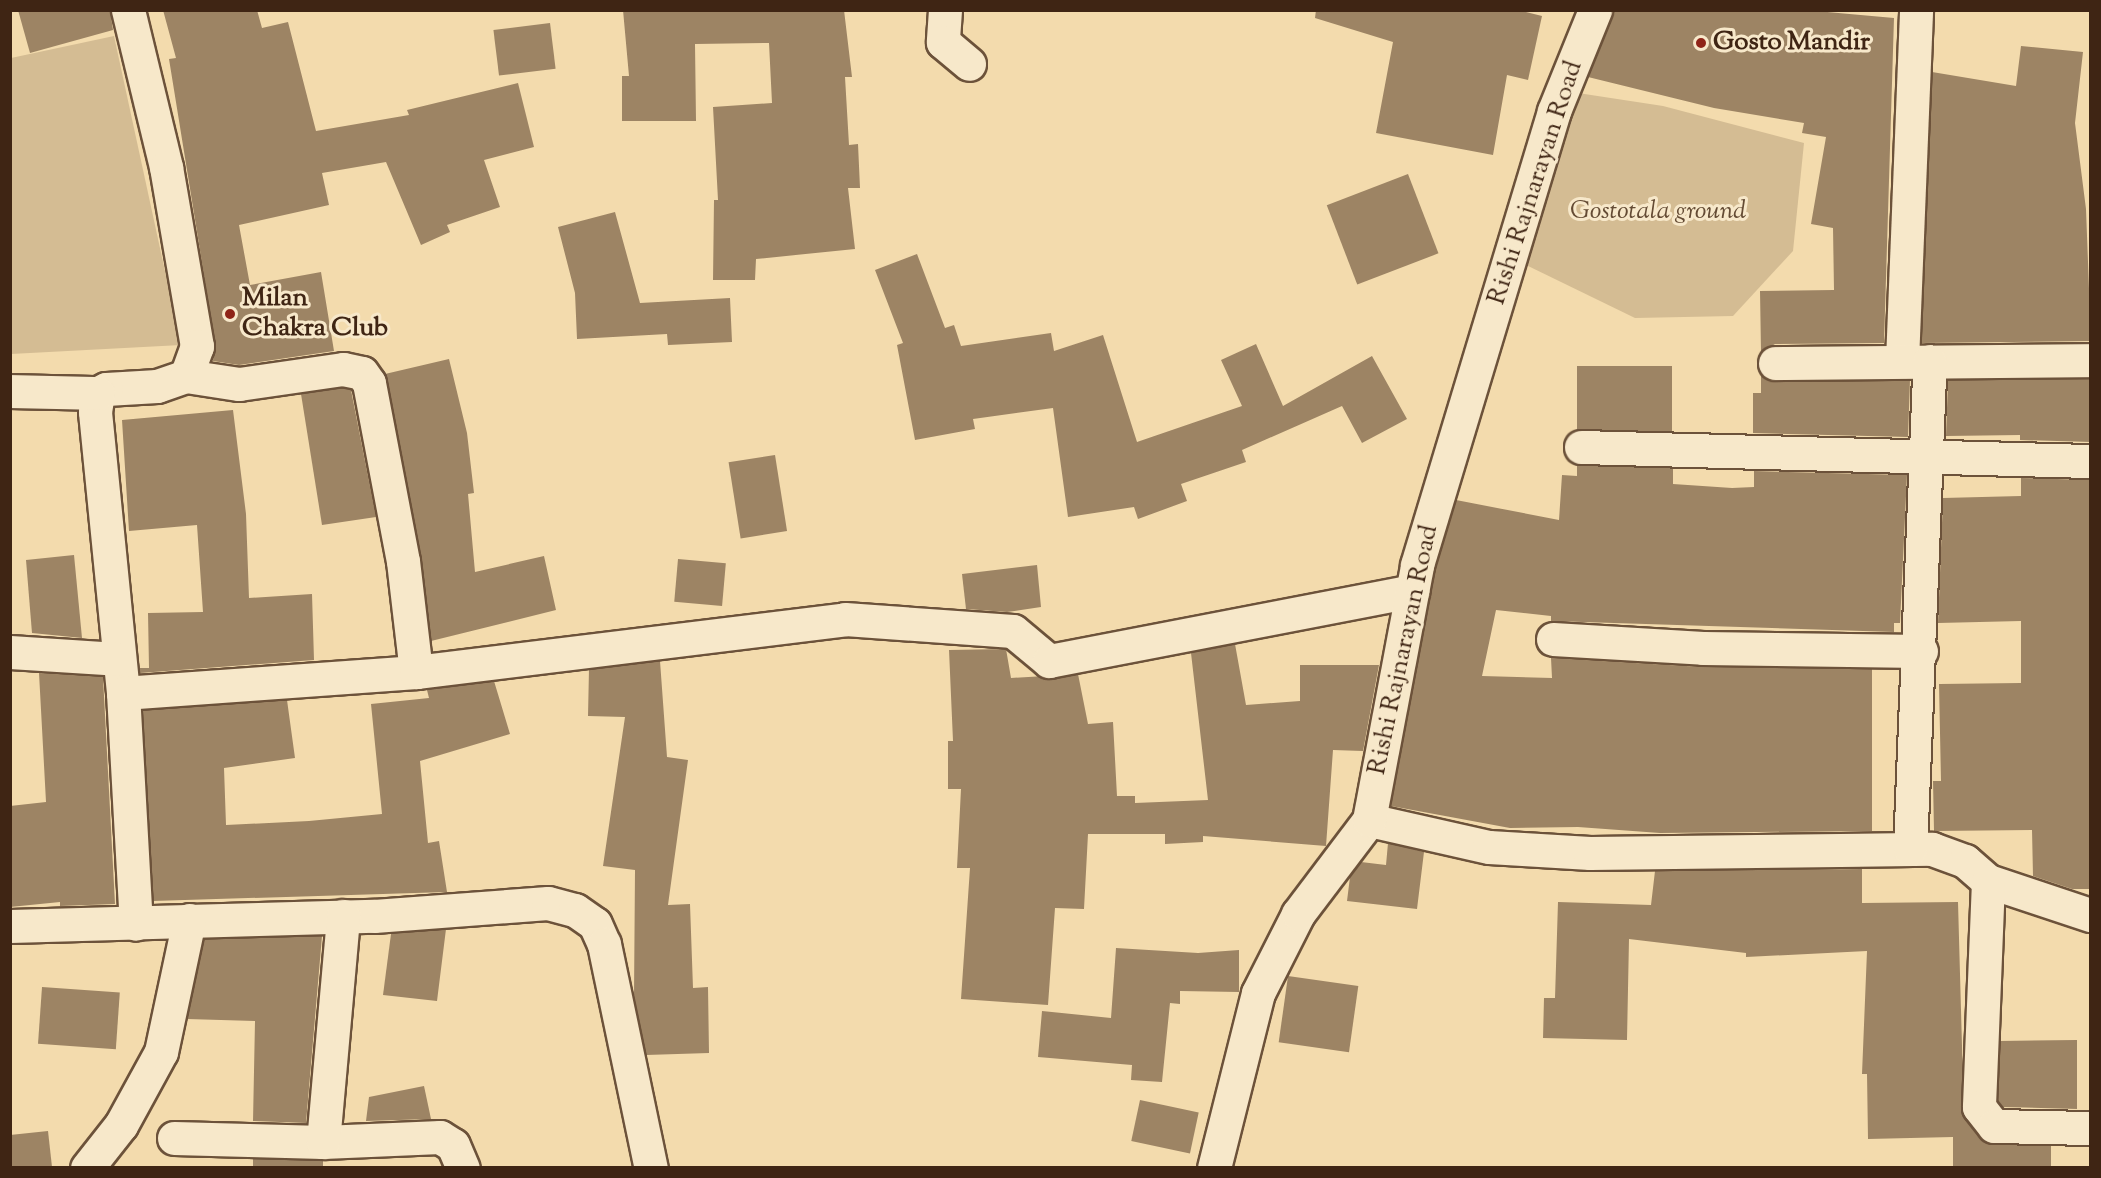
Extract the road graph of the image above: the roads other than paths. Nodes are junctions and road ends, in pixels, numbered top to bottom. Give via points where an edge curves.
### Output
1 (128, 10) edge
2 (945, 10) edge
3 (1595, 10) edge
4 (1916, 10) edge
5 (969, 64) dead end
6 (2091, 360) edge
7 (1916, 361) junction
8 (1774, 363) dead end
9 (186, 376) junction
10 (10, 391) edge
11 (98, 393) junction
12 (1581, 447) dead end
13 (1928, 459) junction
14 (2091, 460) edge
15 (1412, 591) junction
16 (1553, 639) dead end
17 (1921, 651) junction
18 (10, 652) edge
19 (117, 659) junction
20 (416, 672) junction
21 (123, 693) junction
22 (1369, 820) junction
23 (1910, 849) junction
24 (1988, 881) junction
25 (2091, 915) edge
26 (343, 916) junction
27 (189, 920) junction
28 (136, 924) junction
29 (10, 926) edge
30 (2091, 1128) edge
31 (174, 1138) dead end
32 (323, 1142) junction
33 (284, 1154) edge
34 (87, 1167) edge
35 (463, 1167) edge
36 (651, 1167) edge
37 (1214, 1167) edge

1 - 9 street via 166,168 197,346
2 - 5 street via 943,42
3 - 15 street, Rishi Rajnarayan Road via 1554,111
4 - 7 street
6 - 7 street
7 - 8 street
7 - 13 street
9 - 11 street via 157,386
9 - 20 street via 239,384 343,369 362,373 369,383 400,550
10 - 11 street
11 - 19 street via 95,412
12 - 13 street
13 - 14 street
13 - 17 street
15 - 20 street via 1049,662 1014,631 845,619
15 - 22 street, Rishi Rajnarayan Road
16 - 17 street via 1703,648
17 - 23 street
18 - 19 street
19 - 21 street
20 - 21 street
21 - 28 street
22 - 23 street via 1489,847 1590,853
22 - 37 street, Rishi Rajnarayan Road via 1298,914 1258,993
23 - 24 street via 1949,854
24 - 25 street
24 - 30 street via 1979,1107 1994,1126
26 - 27 street
26 - 32 street
26 - 36 street via 548,903 575,910 595,924 604,945
27 - 28 street
27 - 34 street via 161,1052 121,1125
28 - 29 street
31 - 33 street
32 - 33 street
32 - 35 street via 440,1137 453,1145

